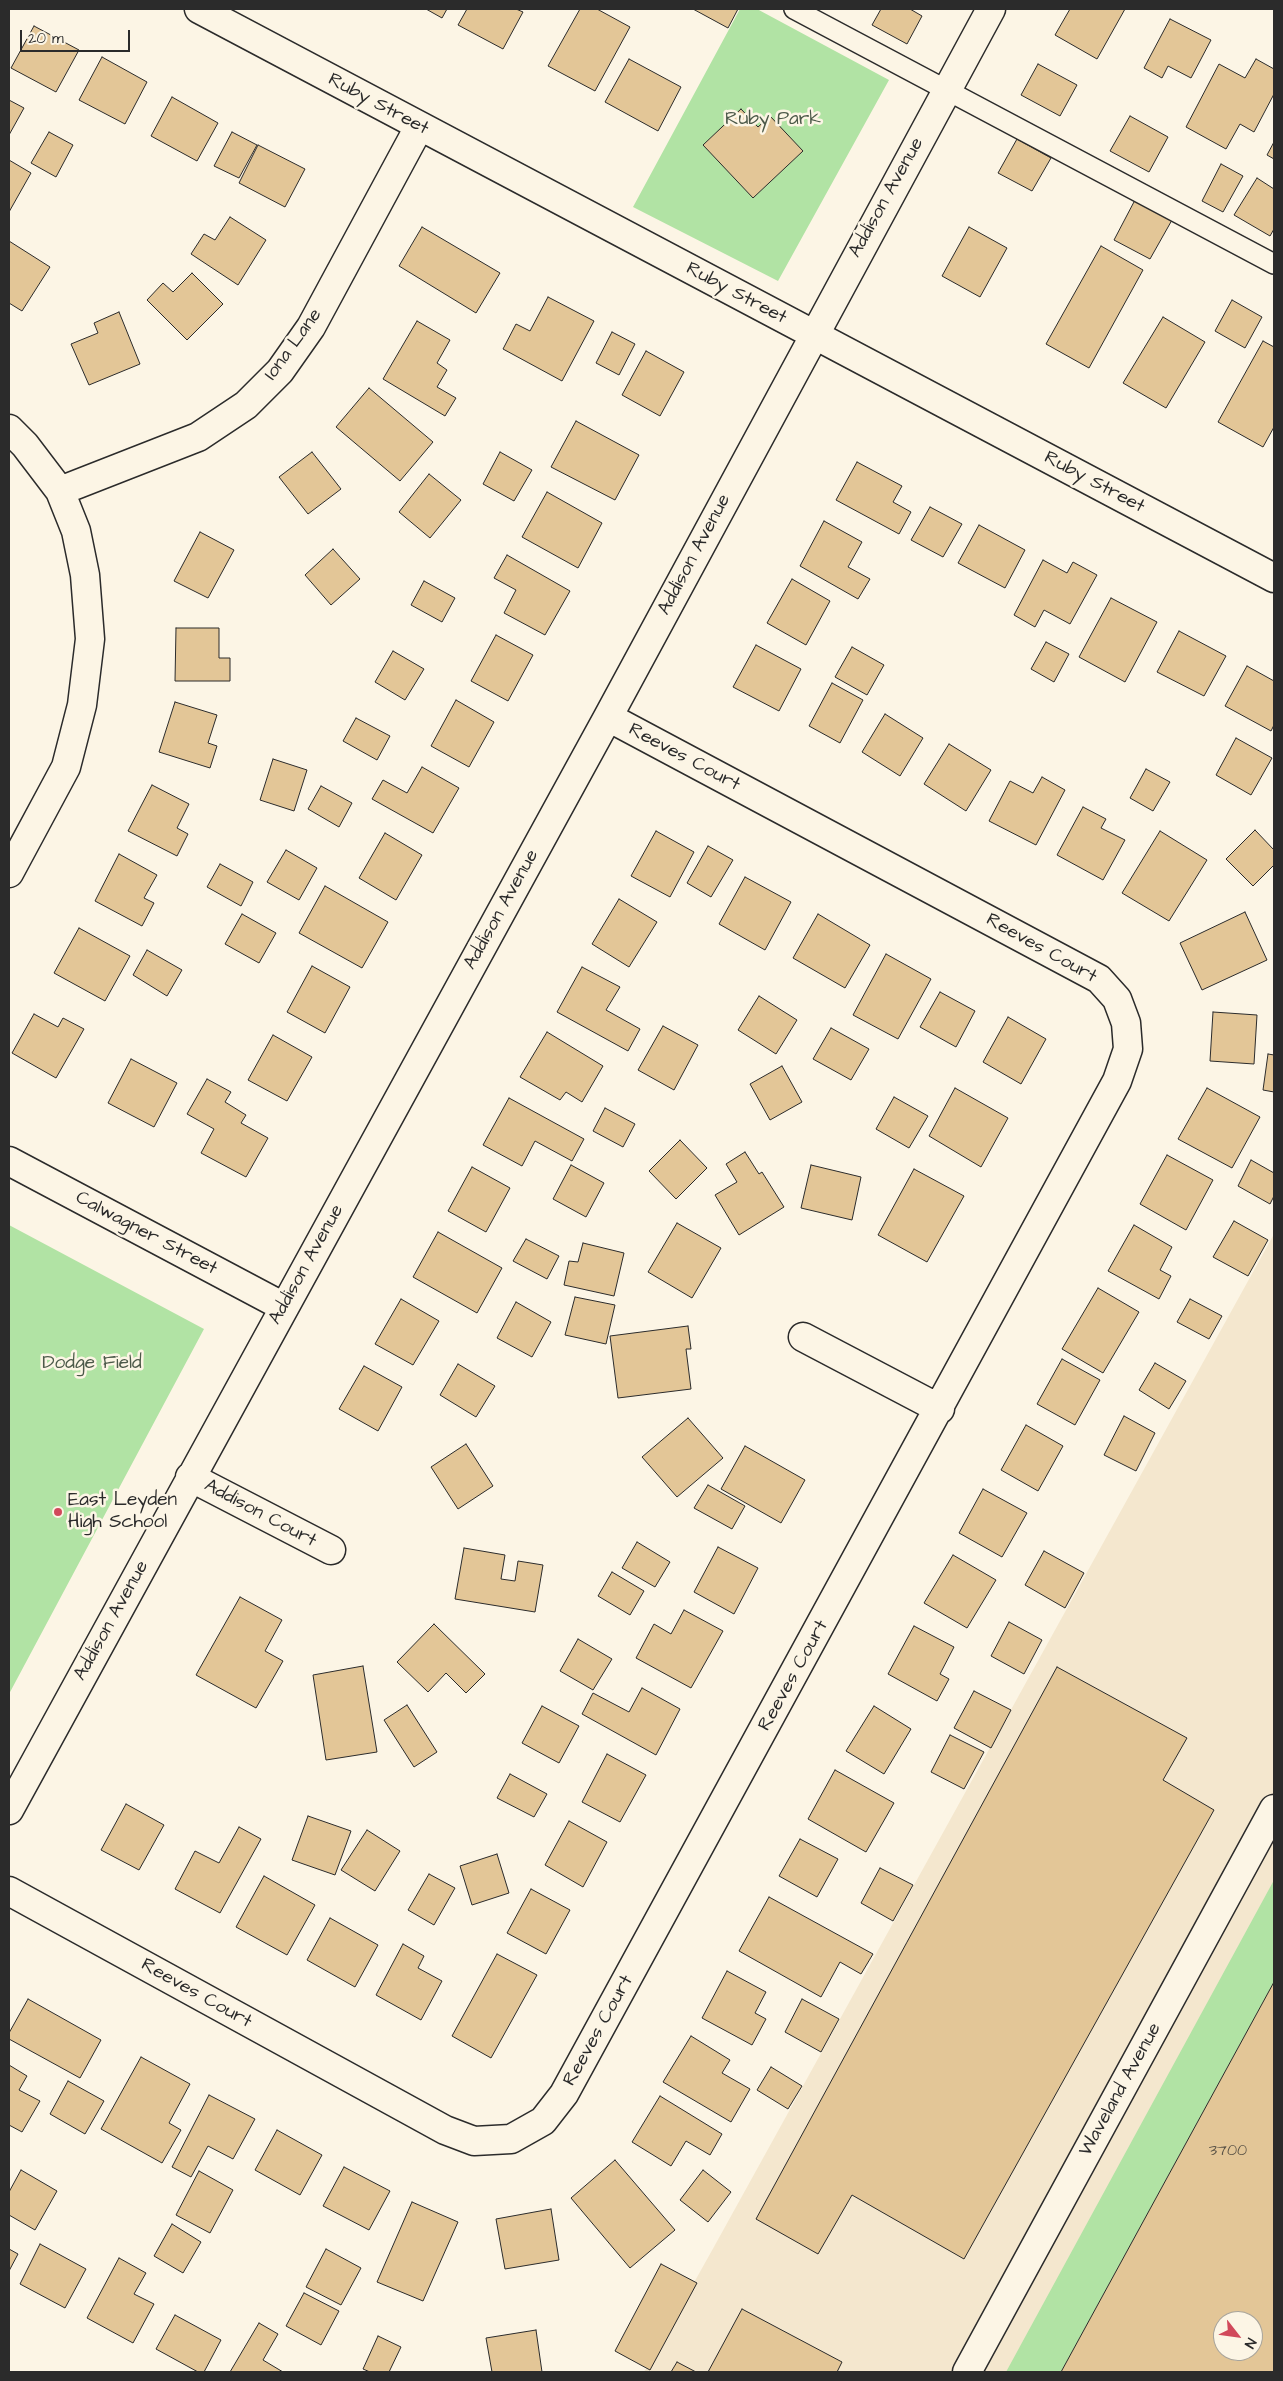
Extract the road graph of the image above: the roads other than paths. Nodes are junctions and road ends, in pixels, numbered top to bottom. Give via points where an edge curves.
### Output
1 (199, 9) edge
2 (794, 9) edge
3 (991, 9) edge
4 (947, 90) junction
5 (419, 126) junction
6 (1274, 264) edge
7 (813, 335) junction
8 (9, 429) edge
9 (60, 491) junction
10 (1274, 578) edge
11 (608, 717) junction
12 (9, 873) edge
13 (9, 1162) edge
14 (284, 1307) junction
15 (804, 1337) dead end
16 (940, 1409) junction
17 (190, 1477) junction
18 (331, 1550) dead end
19 (1274, 1809) edge
20 (9, 1810) edge
21 (9, 1891) edge
22 (967, 2372) edge

1 - 5 street, Ruby Street
2 - 4 lane
3 - 4 street, Addison Avenue
4 - 6 lane
4 - 7 street, Addison Avenue
5 - 7 street, Ruby Street
5 - 9 street, Iona Lane via 311,327 280,371 246,405 198,437
7 - 10 street, Ruby Street
7 - 11 street, Addison Avenue
8 - 9 street
9 - 12 street via 76,531 85,574 90,639 82,704 66,767
11 - 14 street, Addison Avenue
11 - 16 street, Reeves Court via 1099,979 1117,999 1126,1023 1128,1049 1117,1081
13 - 14 street, Calwagner Street
14 - 17 street, Addison Avenue
15 - 16 street
16 - 21 street, Reeves Court via 564,2094 543,2121 510,2139 474,2141 445,2130
17 - 18 street, Addison Court
17 - 20 street, Addison Avenue
19 - 22 street, Waveland Avenue

